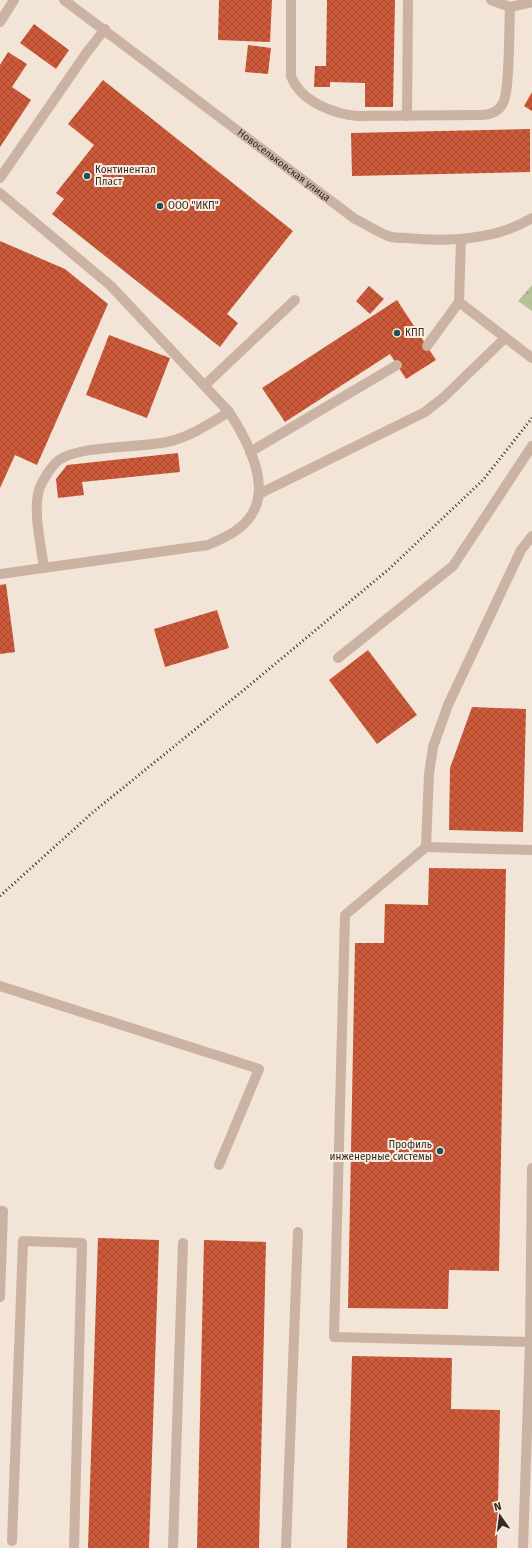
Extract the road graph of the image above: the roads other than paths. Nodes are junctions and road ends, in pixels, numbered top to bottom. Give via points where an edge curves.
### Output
1 (14, 0) edge
2 (64, 0) edge
3 (290, 0) edge
4 (408, 0) edge
5 (491, 0) edge
6 (532, 2) edge
7 (510, 7) junction
8 (0, 22) edge
9 (105, 29) junction
10 (407, 116) junction
11 (0, 178) edge
12 (0, 193) edge
13 (532, 218) edge
14 (461, 239) junction
15 (295, 300) dead end
16 (460, 302) junction
17 (506, 338) junction
18 (427, 346) dead end
19 (532, 358) edge
20 (397, 366) dead end
21 (205, 385) junction
22 (229, 412) junction
23 (532, 446) edge
24 (250, 452) junction
25 (259, 494) junction
26 (532, 536) edge
27 (44, 568) junction
28 (0, 574) edge
29 (338, 658) dead end
30 (426, 847) junction
31 (532, 850) edge
32 (0, 986) edge
33 (219, 1165) dead end
34 (532, 1168) edge
35 (0, 1211) edge
36 (298, 1232) dead end
37 (183, 1243) dead end
38 (0, 1297) edge
39 (531, 1342) edge
40 (12, 1541) dead end
41 (74, 1548) edge
42 (173, 1548) edge
43 (286, 1548) edge
44 (523, 1548) edge

1 - 8 street
2 - 9 street, Новосельковская улица
3 - 10 street via 291,76 295,86 303,94 345,115
4 - 10 street
5 - 7 street
6 - 7 street
7 - 10 street via 506,95 498,109 491,115 480,116
9 - 11 street
9 - 14 street, Новосельковская улица via 355,219 388,236 425,240
12 - 21 street via 111,286
13 - 14 street, Новосельковская улица via 498,231
14 - 16 street
15 - 21 street
16 - 17 street
16 - 18 street
17 - 19 street
17 - 25 street via 425,412
20 - 24 street
21 - 22 street
22 - 24 street via 241,430
22 - 27 street via 200,430 167,442 75,453 59,460 47,474 40,488 37,505
23 - 29 street via 453,566
24 - 25 street via 256,469
25 - 27 street via 252,514 232,534 208,545
26 - 30 street via 521,550 448,705 433,747 429,774
27 - 28 street
30 - 31 street
30 - 39 street via 345,915 334,1337
32 - 33 street via 259,1069
34 - 39 street
35 - 38 street via 3,1211
36 - 43 street
37 - 42 street
39 - 44 street
40 - 41 street via 23,1241 82,1243

